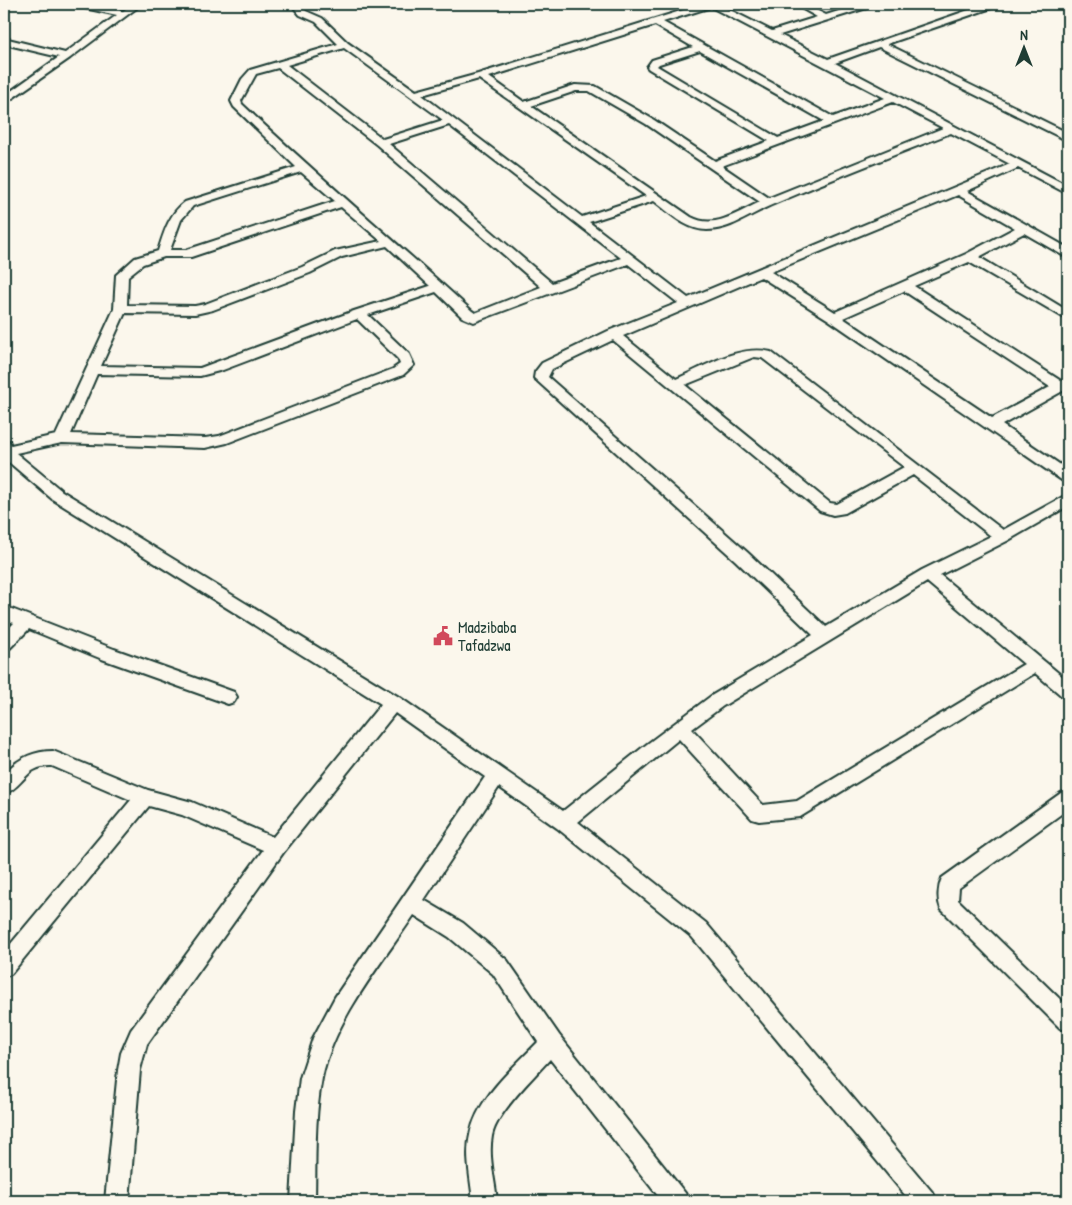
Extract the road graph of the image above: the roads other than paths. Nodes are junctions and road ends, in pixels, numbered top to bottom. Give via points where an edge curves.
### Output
1 (78, 4) edge
2 (138, 4) edge
3 (296, 4) edge
4 (711, 4) edge
5 (798, 4) edge
6 (870, 4) edge
7 (969, 4) edge
8 (994, 4) edge
9 (980, 9) junction
10 (124, 14) junction
11 (825, 18) junction
12 (655, 21) junction
13 (773, 34) junction
14 (4, 41) edge
15 (879, 44) junction
16 (345, 45) junction
17 (702, 47) junction
18 (67, 56) junction
19 (827, 63) junction
20 (279, 64) junction
21 (481, 76) junction
22 (416, 94) junction
23 (893, 98) junction
24 (4, 101) edge
25 (524, 105) junction
26 (451, 121) junction
27 (832, 121) junction
28 (951, 129) junction
29 (1068, 138) edge
30 (776, 142) junction
31 (381, 143) junction
32 (1018, 164) junction
33 (715, 165) junction
34 (303, 168) junction
35 (1068, 190) edge
36 (959, 192) junction
37 (655, 197) junction
38 (344, 202) junction
39 (768, 202) junction
40 (582, 221) junction
41 (1024, 228) junction
42 (389, 242) junction
43 (163, 253) junction
44 (1068, 253) edge
45 (970, 257) junction
46 (630, 259) junction
47 (764, 272) junction
48 (904, 286) junction
49 (437, 288) junction
50 (550, 288) junction
51 (686, 303) junction
52 (120, 309) junction
53 (359, 314) junction
54 (1068, 316) edge
55 (834, 317) junction
56 (613, 334) junction
57 (93, 370) junction
58 (676, 384) junction
59 (1064, 385) edge
60 (991, 425) junction
61 (62, 438) junction
62 (4, 448) edge
63 (914, 468) junction
64 (1068, 477) edge
65 (1068, 499) edge
66 (1002, 537) junction
67 (928, 574) junction
68 (4, 612) edge
69 (26, 622) junction
70 (825, 636) junction
71 (4, 643) edge
72 (1037, 664) junction
73 (1068, 691) edge
74 (228, 697) dead end
75 (393, 702) junction
76 (681, 729) junction
77 (497, 775) junction
78 (4, 786) edge
79 (145, 798) junction
80 (1068, 799) edge
81 (564, 822) junction
82 (276, 847) junction
83 (411, 903) junction
84 (4, 967) edge
85 (1068, 1021) edge
86 (552, 1043) junction
87 (117, 1201) edge
88 (303, 1201) edge
89 (485, 1201) edge
90 (677, 1201) edge
91 (925, 1201) edge

1 - 10 street
2 - 10 street
3 - 16 street
4 - 12 street
4 - 13 street
5 - 11 street
6 - 11 street
7 - 9 street
8 - 9 street
9 - 15 street
10 - 18 street
11 - 13 street
12 - 17 street
12 - 21 street
13 - 19 street
14 - 18 street
15 - 19 street
15 - 29 street
16 - 20 street
16 - 22 street
17 - 27 street
17 - 30 street via 654,62 652,68
18 - 24 street
19 - 23 street
20 - 31 street
20 - 34 street via 250,75 236,101 241,110
21 - 22 street
21 - 25 street
22 - 26 street
23 - 27 street
23 - 28 street
25 - 33 street via 575,88 591,88
25 - 37 street
26 - 31 street
26 - 40 street
27 - 30 street
28 - 32 street
28 - 39 street
30 - 33 street
31 - 50 street
32 - 35 street
32 - 36 street
33 - 39 street
34 - 38 street
34 - 43 street via 189,204 175,215
36 - 41 street
36 - 47 street
37 - 39 street via 698,225 707,226
37 - 40 street
38 - 42 street
38 - 43 street via 187,254
40 - 46 street
41 - 44 street
41 - 45 street
42 - 49 street
42 - 52 street via 339,254 209,307 195,310
43 - 52 street via 139,261 122,275
45 - 48 street
45 - 54 street
46 - 50 street
46 - 51 street
47 - 51 street
47 - 55 street
48 - 55 street
48 - 59 street
49 - 50 street via 474,318
49 - 53 street
51 - 56 street
52 - 57 street
53 - 57 street via 200,372
53 - 61 street via 404,357 407,366 222,440 204,443
55 - 60 street
56 - 58 street
56 - 70 street via 547,366 541,378 741,556
57 - 61 street
58 - 63 street via 744,355 766,355
58 - 63 street via 833,510
59 - 60 street
60 - 64 street
61 - 62 street
62 - 75 street via 57,495
63 - 66 street
65 - 66 street
66 - 67 street
67 - 70 street
67 - 72 street
68 - 69 street
69 - 71 street
69 - 74 street
70 - 76 street via 717,701
72 - 73 street
72 - 76 street via 800,809 759,813
75 - 77 street
75 - 82 street
76 - 81 street
77 - 81 street
77 - 83 street
78 - 79 street via 29,762 44,758
79 - 82 street via 185,808
79 - 84 street
80 - 85 street via 949,884 948,903
81 - 91 street via 699,930
82 - 87 street via 151,1019 132,1053
83 - 86 street via 456,930 500,967
83 - 88 street via 342,1004 321,1046 311,1078 307,1112
86 - 89 street via 495,1107 482,1133 480,1149
86 - 90 street

